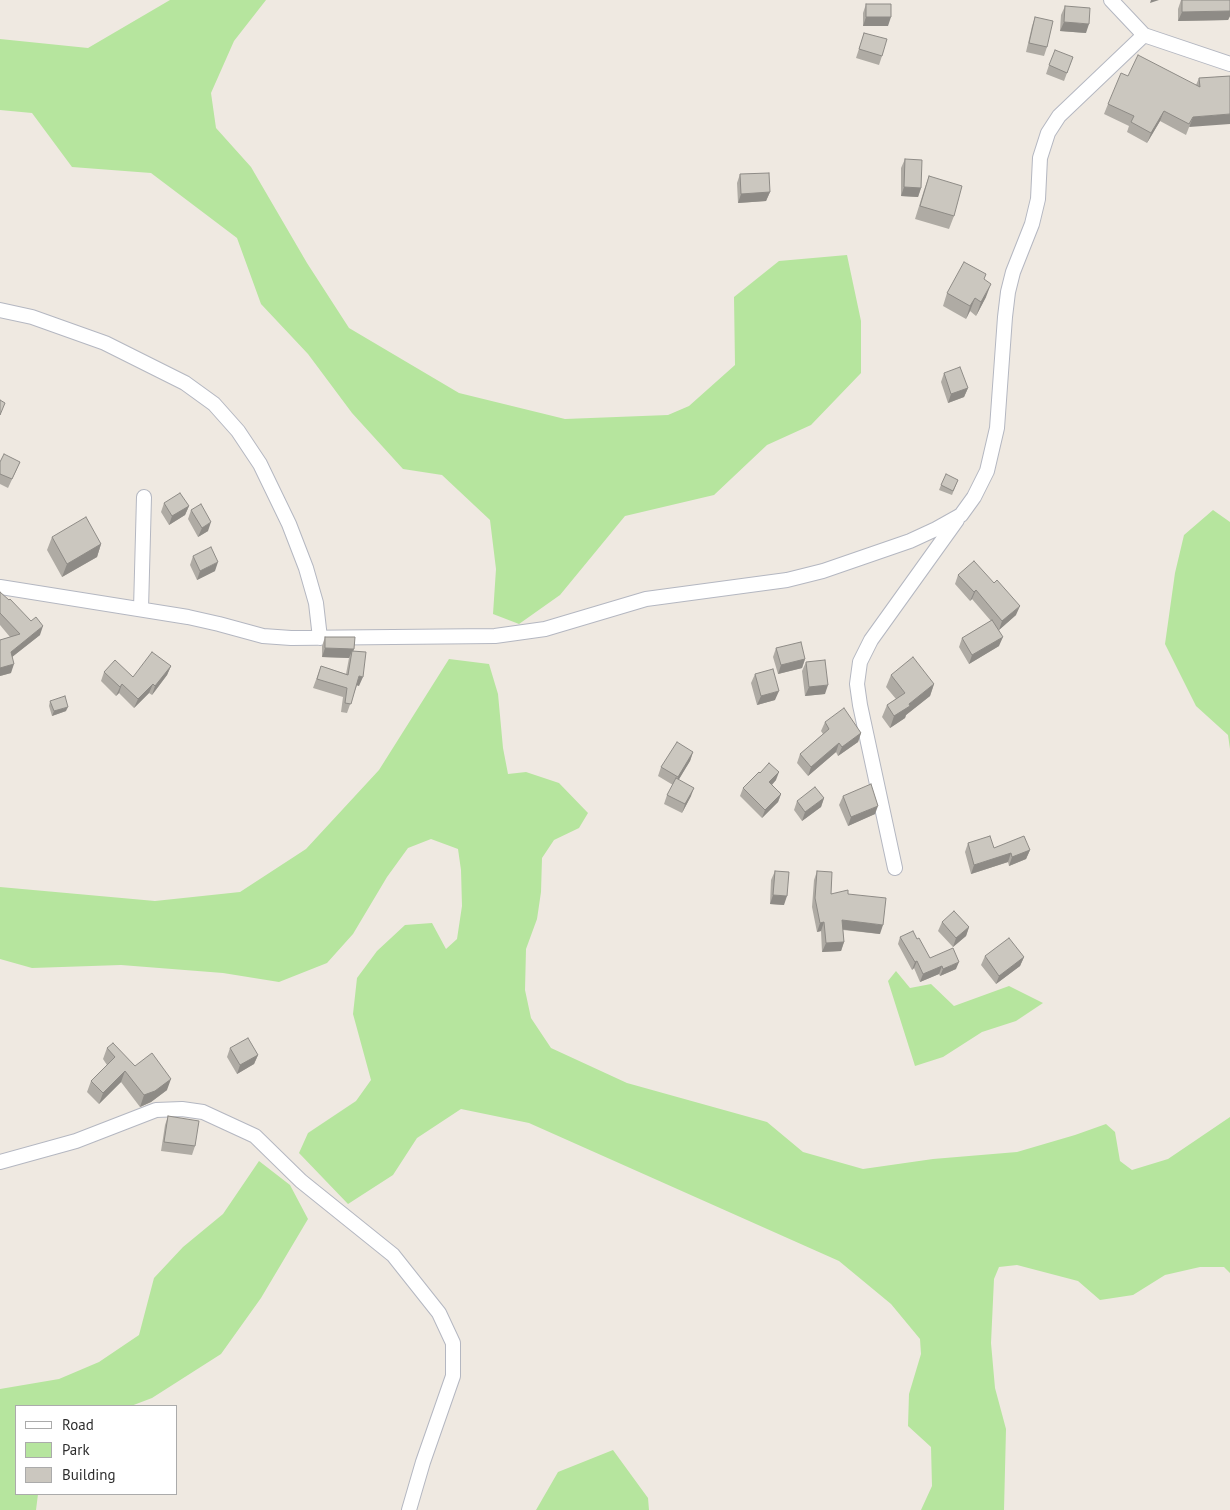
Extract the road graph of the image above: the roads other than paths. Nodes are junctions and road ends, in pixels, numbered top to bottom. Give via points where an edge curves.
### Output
1 (1111, 0) edge
2 (1144, 35) junction
3 (1230, 64) edge
4 (0, 310) edge
5 (144, 497) dead end
6 (961, 515) junction
7 (0, 586) edge
8 (142, 609) junction
9 (320, 638) junction
10 (895, 868) dead end
11 (0, 1162) edge
12 (409, 1510) edge

1 - 2 street
2 - 3 street
2 - 6 street via 1059,116 1048,134 1040,158 1038,199 1032,224 1008,292 997,428 986,470 974,497
4 - 9 street via 32,316 105,343 185,383 214,404 238,431 260,464 289,524 316,603
5 - 8 street
6 - 9 street via 910,541 823,570 761,584 646,599 545,629 495,636
6 - 10 street via 870,640 860,662 857,684 860,705
7 - 8 street
8 - 9 street via 263,636
11 - 12 street via 76,1141 156,1110 203,1112 255,1136 301,1181 394,1255 439,1313 452,1343 453,1376

